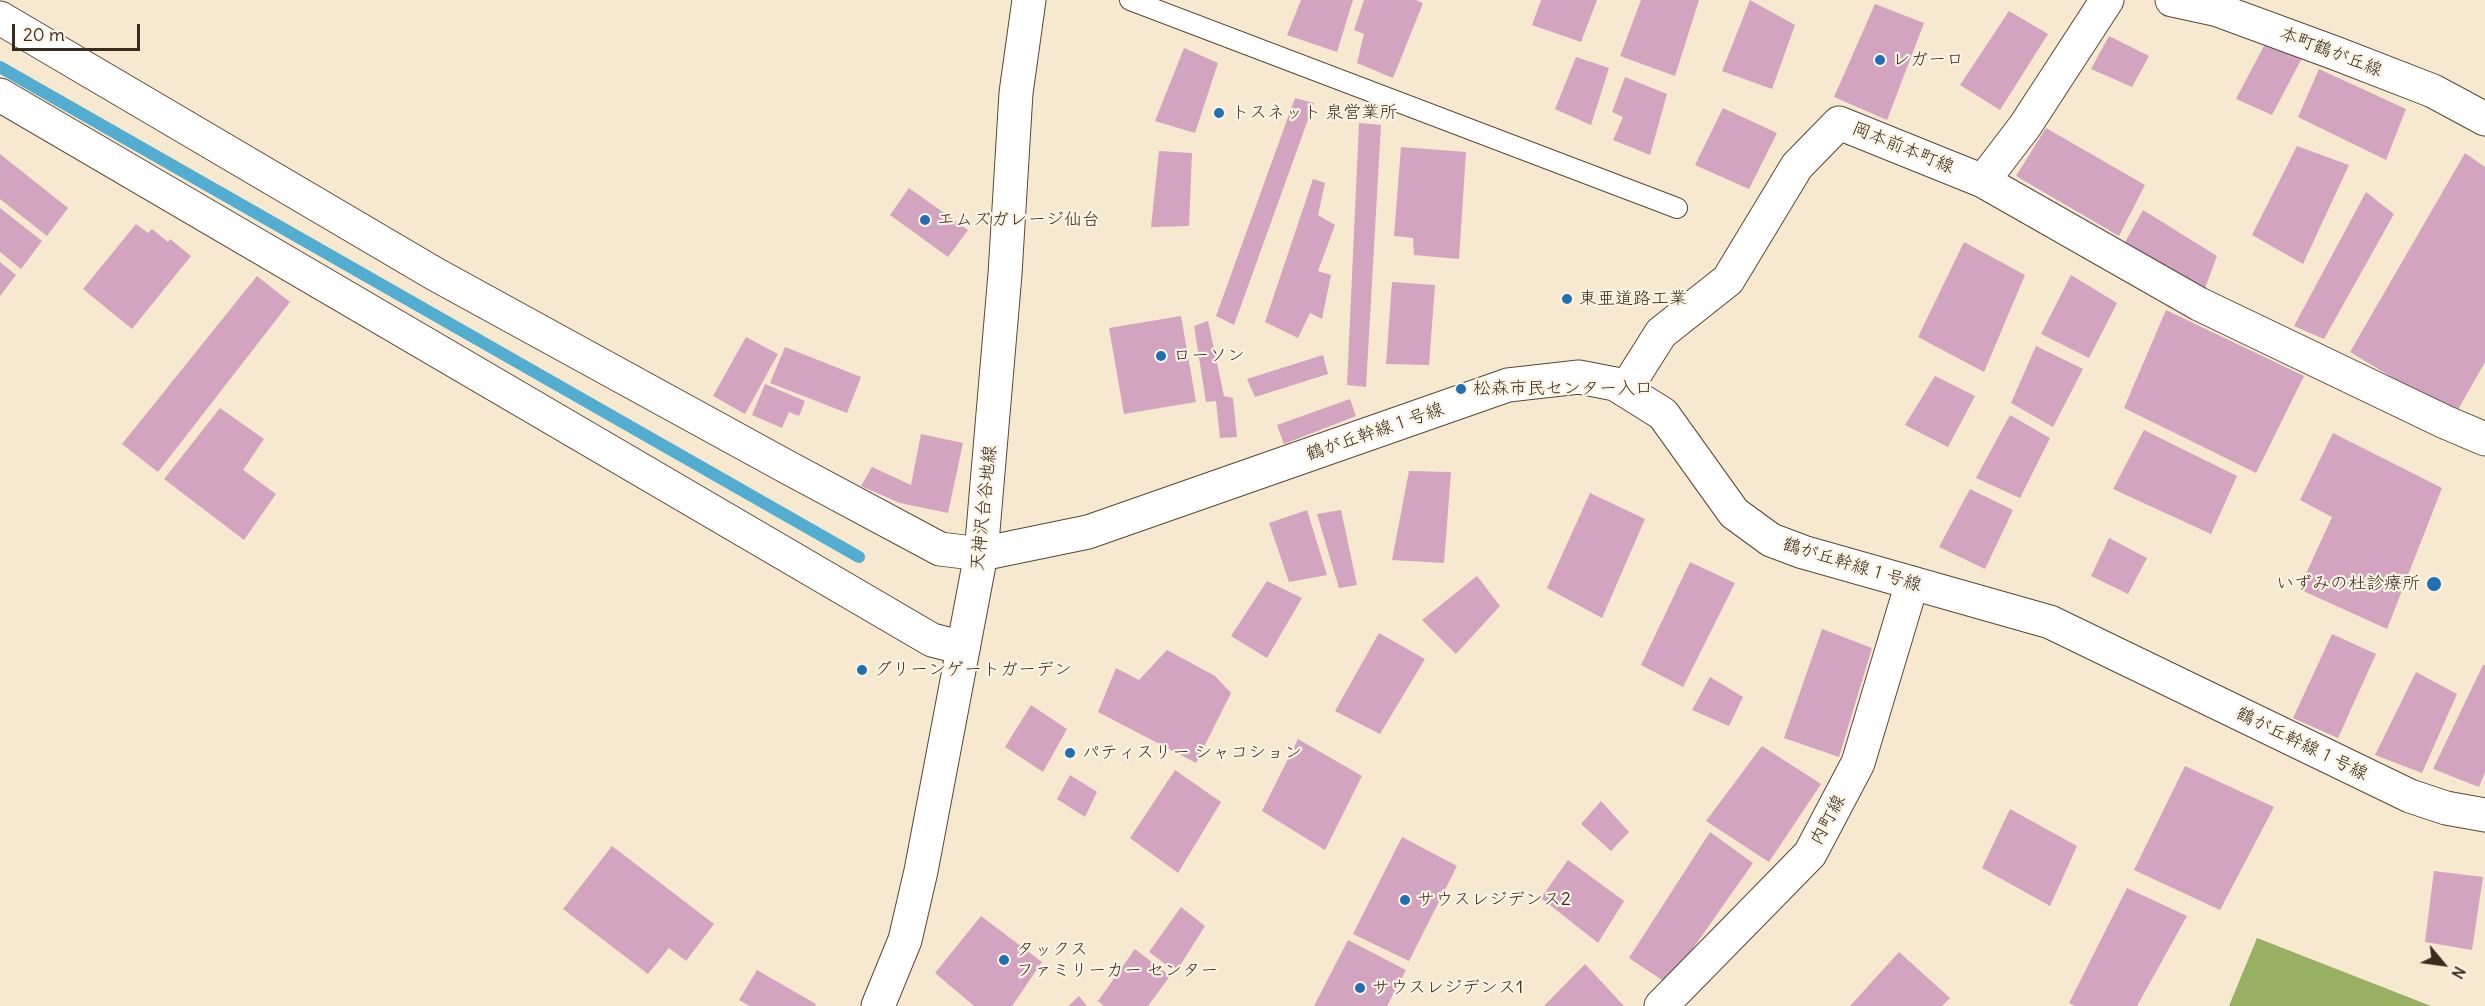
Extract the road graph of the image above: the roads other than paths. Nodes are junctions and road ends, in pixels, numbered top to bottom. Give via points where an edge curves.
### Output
1 (1029, 0) edge
2 (1130, 0) edge
3 (2107, 0) edge
4 (2172, 0) edge
5 (0, 18) edge
6 (0, 95) edge
7 (2485, 119) edge
8 (1983, 181) junction
9 (1677, 208) dead end
10 (1625, 390) junction
11 (2485, 439) edge
12 (981, 554) junction
13 (1912, 583) junction
14 (963, 648) junction
15 (2485, 815) edge
16 (878, 1006) edge
17 (1661, 1006) edge

1 - 12 street, 天神沢台谷地線 via 1016,93
2 - 9 lane
3 - 8 street via 2025,126
4 - 7 street, 本町鶴が丘線 via 2218,10 2335,53 2433,91
5 - 12 street, 鶴が丘幹線１号線 via 435,274 787,467 940,549
6 - 14 street via 932,640
8 - 10 street, 岡本前本町線 via 1839,123 1797,166 1728,280 1661,333
8 - 11 street via 2199,303
10 - 12 street, 鶴が丘幹線１号線 via 1615,384 1579,377 1508,385 1088,532
10 - 13 street, 鶴が丘幹線１号線 via 1663,414 1734,513 1771,540
12 - 14 street, 天神沢台谷地線
13 - 15 street, 鶴が丘幹線１号線 via 2050,622 2410,796
13 - 17 street, 内町線 via 1858,763 1810,854
14 - 16 street, 天神沢台谷地線 via 905,940

